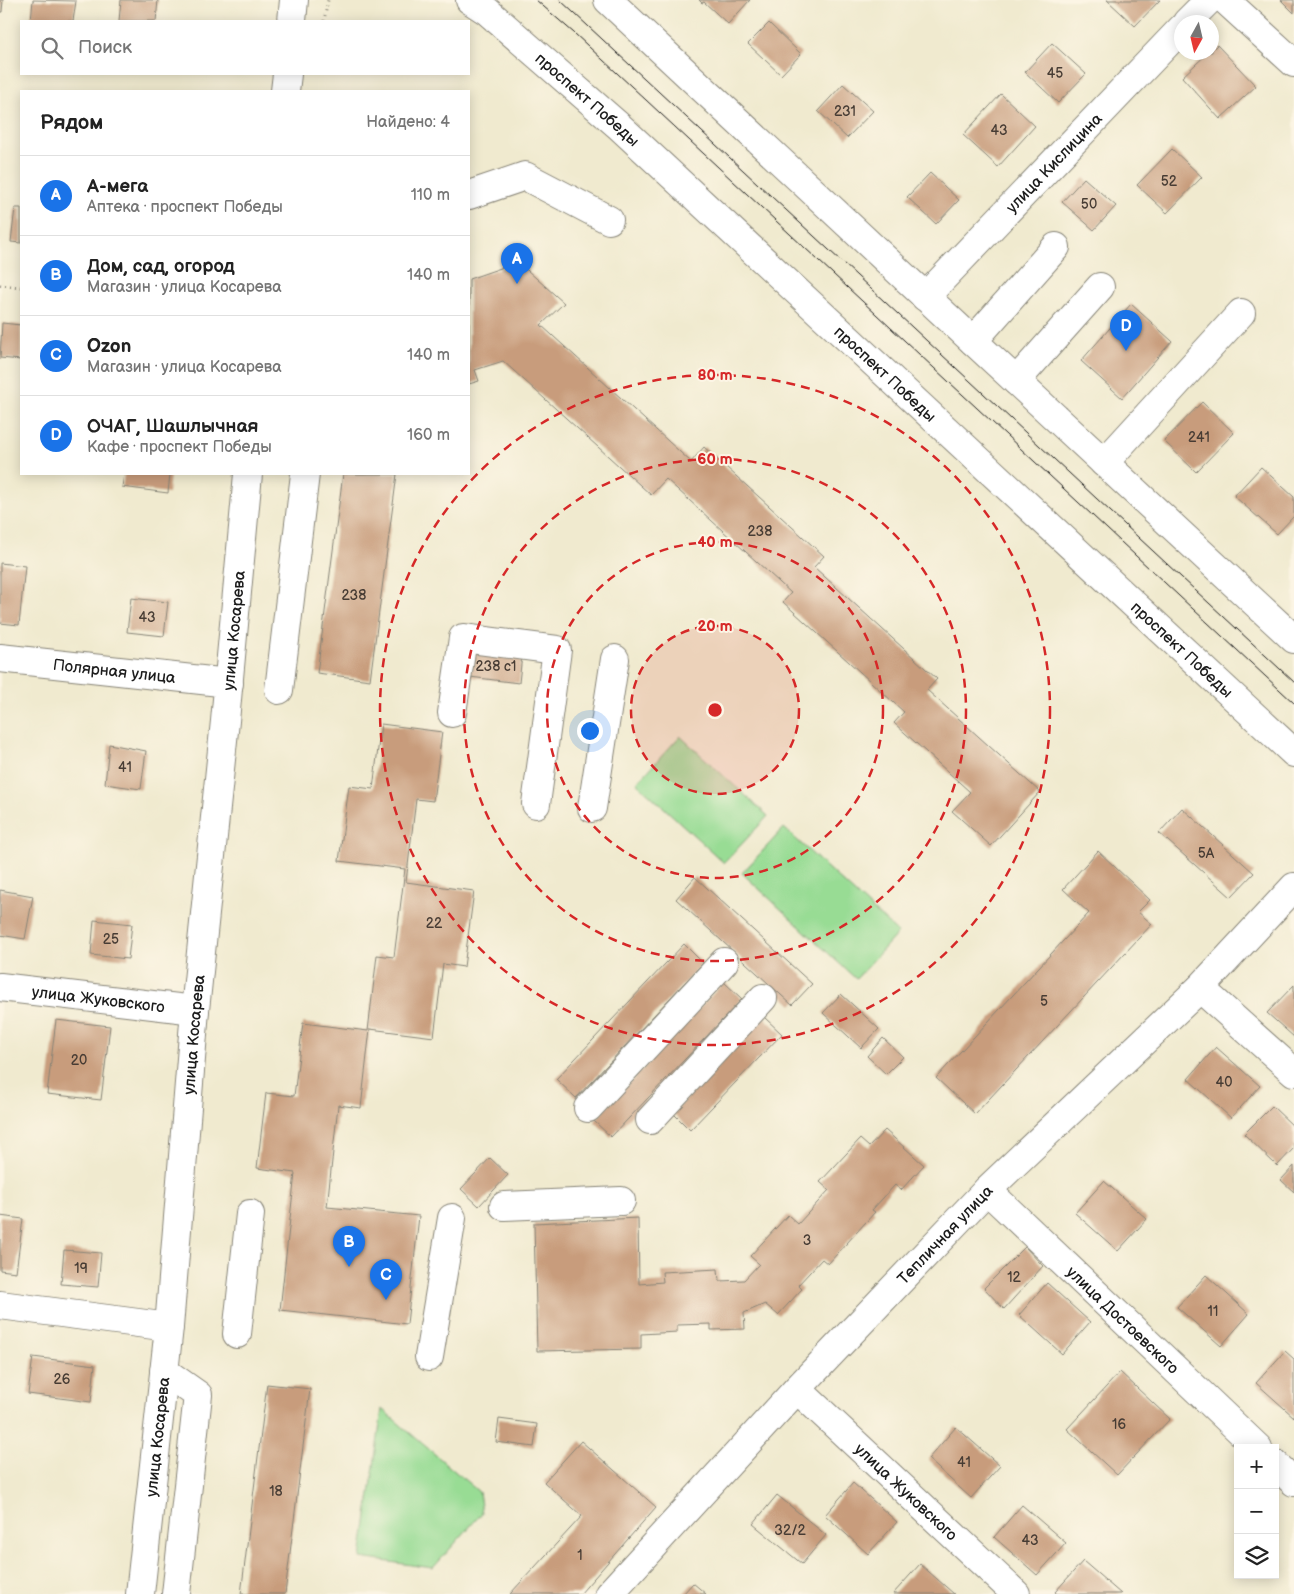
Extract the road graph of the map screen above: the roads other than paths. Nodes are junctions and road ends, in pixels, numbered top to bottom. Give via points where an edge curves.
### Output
1 (294, 0) edge
2 (470, 0) edge
3 (608, 0) edge
4 (1209, 0) edge
5 (1225, 0) edge
6 (1194, 15) edge
7 (292, 20) edge
8 (1174, 37) edge
9 (1294, 63) edge
10 (287, 75) edge
11 (285, 90) edge
12 (470, 195) edge
13 (609, 220) dead end
14 (1056, 247) dead end
15 (1100, 287) dead end
16 (925, 297) junction
17 (1241, 313) dead end
18 (972, 341) junction
19 (1016, 382) junction
20 (1104, 463) junction
21 (248, 475) edge
22 (305, 475) edge
23 (1294, 639) edge
24 (0, 658) edge
25 (615, 659) dead end
26 (229, 683) junction
27 (279, 690) dead end
28 (452, 713) dead end
29 (1294, 753) edge
30 (536, 804) dead end
31 (592, 808) dead end
32 (1294, 887) edge
33 (724, 962) dead end
34 (0, 987) edge
35 (1200, 988) junction
36 (763, 998) dead end
37 (195, 1010) junction
38 (1294, 1072) edge
39 (588, 1108) dead end
40 (650, 1120) dead end
41 (987, 1190) junction
42 (621, 1201) dead end
43 (504, 1206) dead end
44 (250, 1214) dead end
45 (452, 1218) dead end
46 (0, 1305) edge
47 (169, 1326) junction
48 (237, 1334) dead end
49 (429, 1357) dead end
50 (164, 1371) junction
51 (797, 1389) junction
52 (1254, 1444) edge
53 (1279, 1468) edge
54 (1294, 1482) edge
55 (140, 1594) edge
56 (176, 1594) edge
57 (609, 1594) edge
58 (1016, 1594) edge

1 - 7 street
2 - 29 street, проспект Победы via 487,11 620,127
3 - 16 street
4 - 6 street
5 - 9 street
8 - 16 street, улица Кислицина via 1020,214
10 - 11 street
12 - 13 street via 525,176
14 - 18 street
15 - 19 street
16 - 18 street
17 - 20 street
18 - 19 street
19 - 20 street
20 - 23 street
21 - 26 street, улица Косарева
22 - 27 street
24 - 26 street, Полярная улица
25 - 31 street
26 - 37 street, улица Косарева
28 - 30 street via 463,638 557,650
32 - 35 street, Тепличная улица
33 - 39 street
34 - 37 street, улица Жуковского
35 - 38 street
35 - 41 street, Тепличная улица
36 - 40 street
37 - 47 street, улица Косарева
41 - 51 street, Тепличная улица
41 - 52 street, улица Достоевского
42 - 43 street
44 - 48 street
45 - 49 street
46 - 47 street
47 - 50 street, улица Косарева
50 - 55 street, улица Косарева
50 - 56 street via 198,1395
51 - 57 street, Тепличная улица
51 - 58 street, улица Жуковского
53 - 54 street

